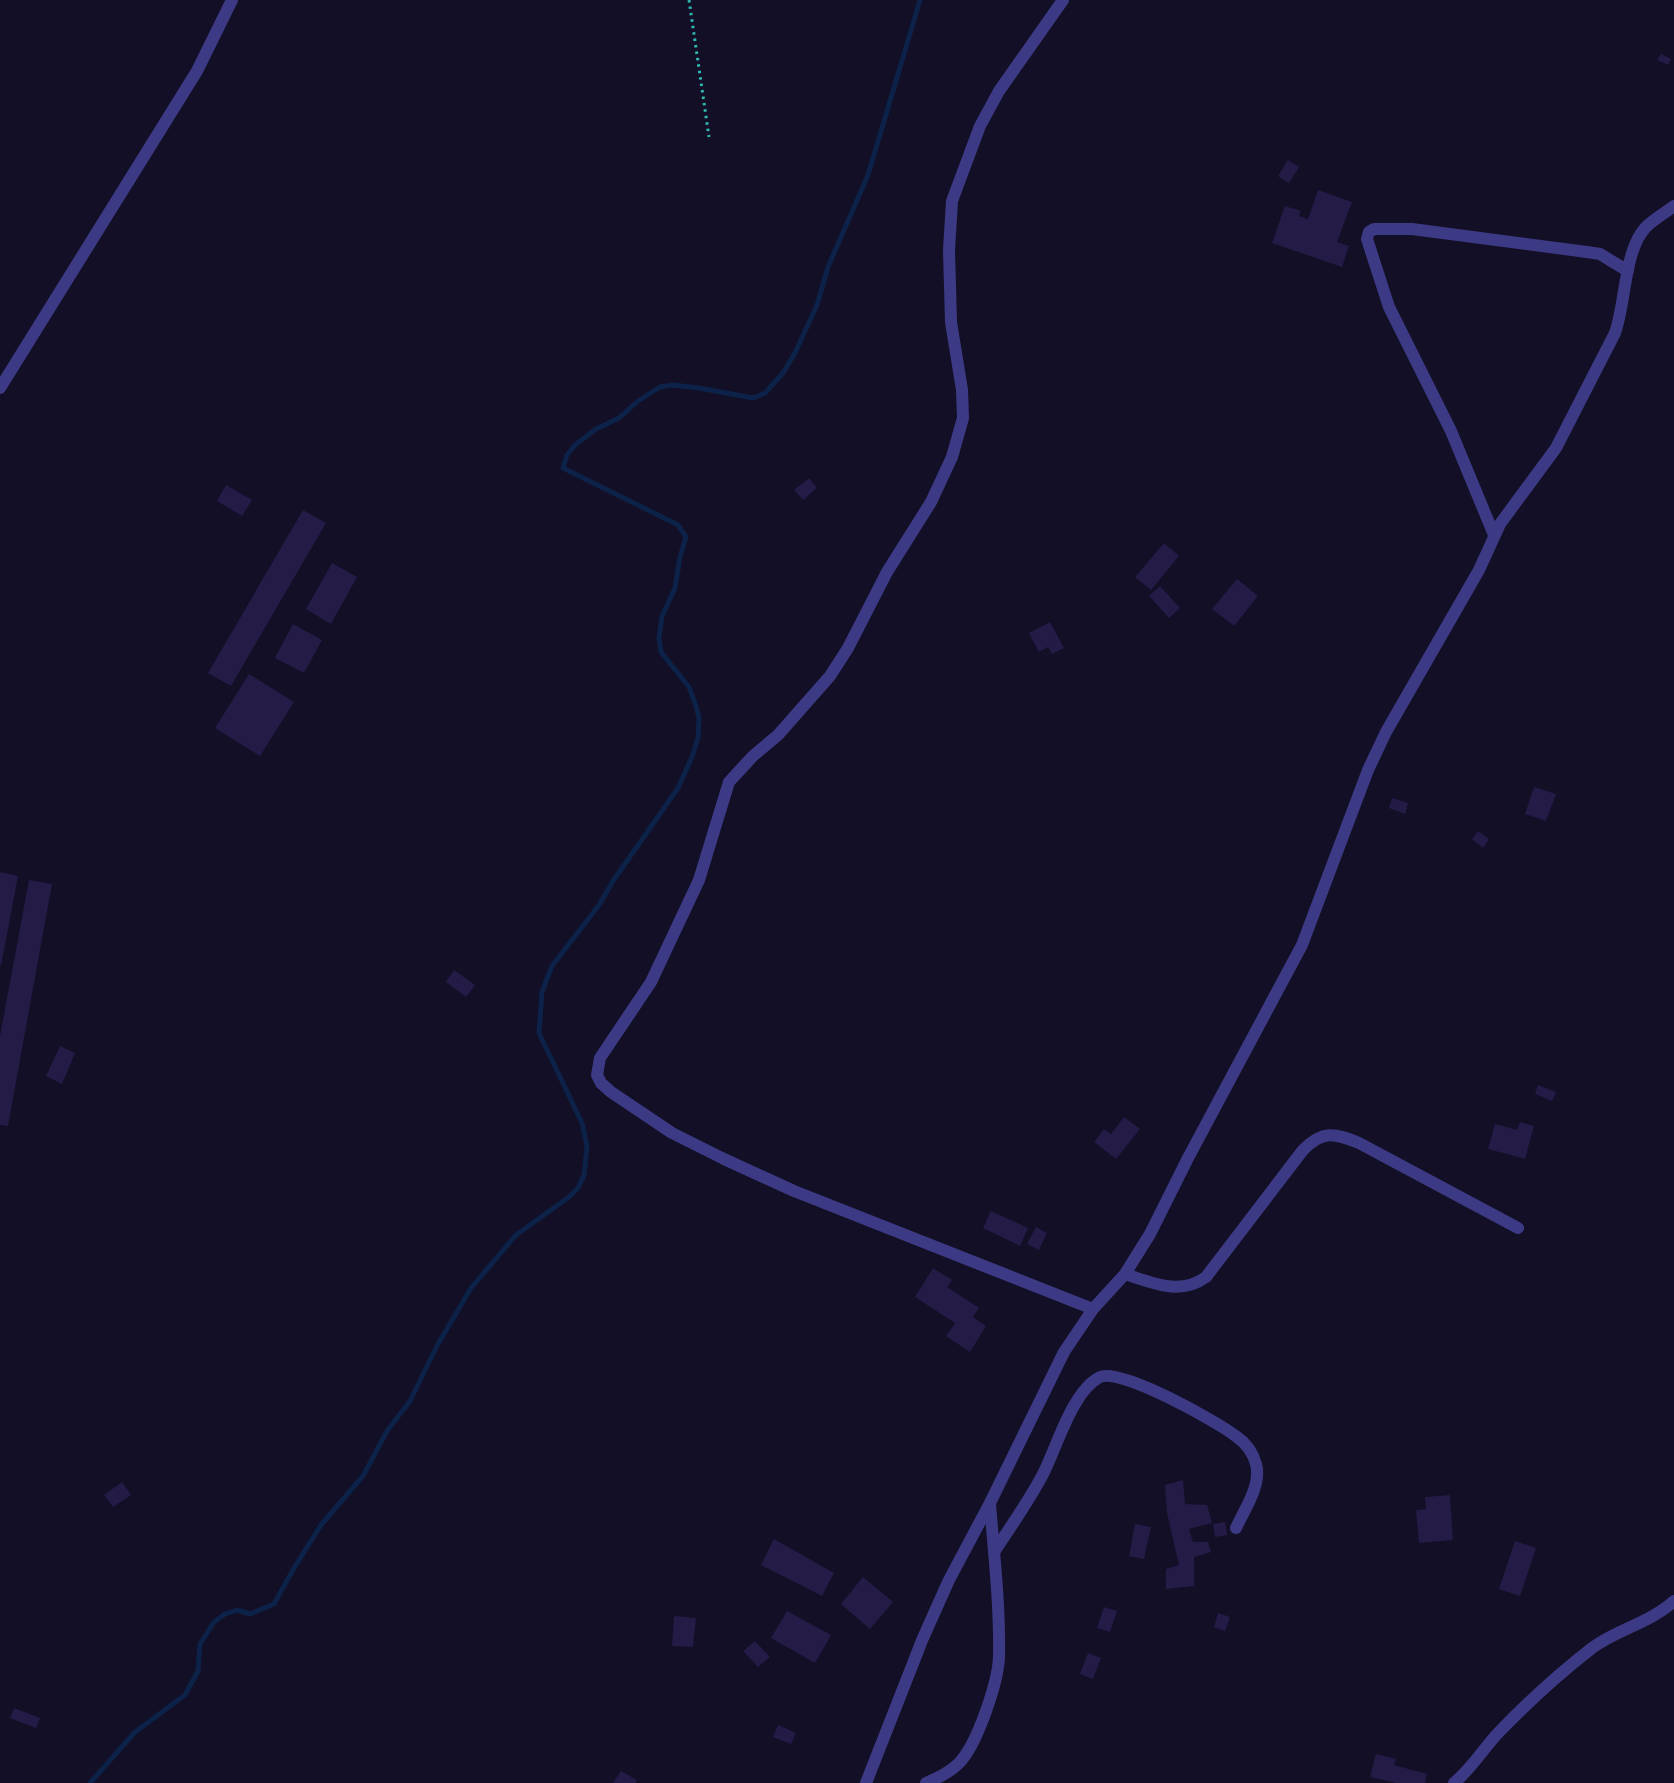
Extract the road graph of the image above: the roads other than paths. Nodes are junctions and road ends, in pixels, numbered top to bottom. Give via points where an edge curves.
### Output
1 (232, 0) edge
2 (1062, 0) edge
3 (1674, 206) edge
4 (1628, 271) junction
5 (0, 388) edge
6 (1494, 534) junction
7 (1518, 1228) dead end
8 (1125, 1274) junction
9 (1093, 1309) junction
10 (990, 1503) junction
11 (1236, 1528) dead end
12 (994, 1552) junction
13 (1674, 1601) edge
14 (866, 1782) edge
15 (926, 1783) edge
16 (1454, 1783) edge

1 - 5 street via 197,71
2 - 9 street via 999,91 980,126 952,201 949,250 951,322 963,418 952,457 931,502 887,572 830,676 778,735 729,782 699,880 650,982 600,1058 597,1075 611,1092 672,1133 724,1159 794,1191
3 - 4 street via 1646,228 1636,241
4 - 6 street via 1622,315 1615,334 1556,448
4 - 6 street via 1600,254 1412,229 1374,229 1370,232 1367,239 1389,307 1451,431
6 - 8 street via 1479,570 1394,716 1368,770 1302,945 1150,1234
7 - 8 street via 1359,1143 1329,1134 1313,1139 1302,1150 1206,1277 1197,1283 1176,1288
8 - 9 street
9 - 10 street via 1064,1352
10 - 12 street
10 - 14 street via 948,1580
11 - 12 street via 1257,1482 1257,1466 1250,1449 1218,1424 1136,1382 1117,1376 1102,1376 1090,1384 1080,1398 1043,1474
12 - 15 street via 999,1659 992,1696 960,1763
13 - 16 street via 1651,1619 1619,1631 1592,1649 1498,1733 1468,1771

